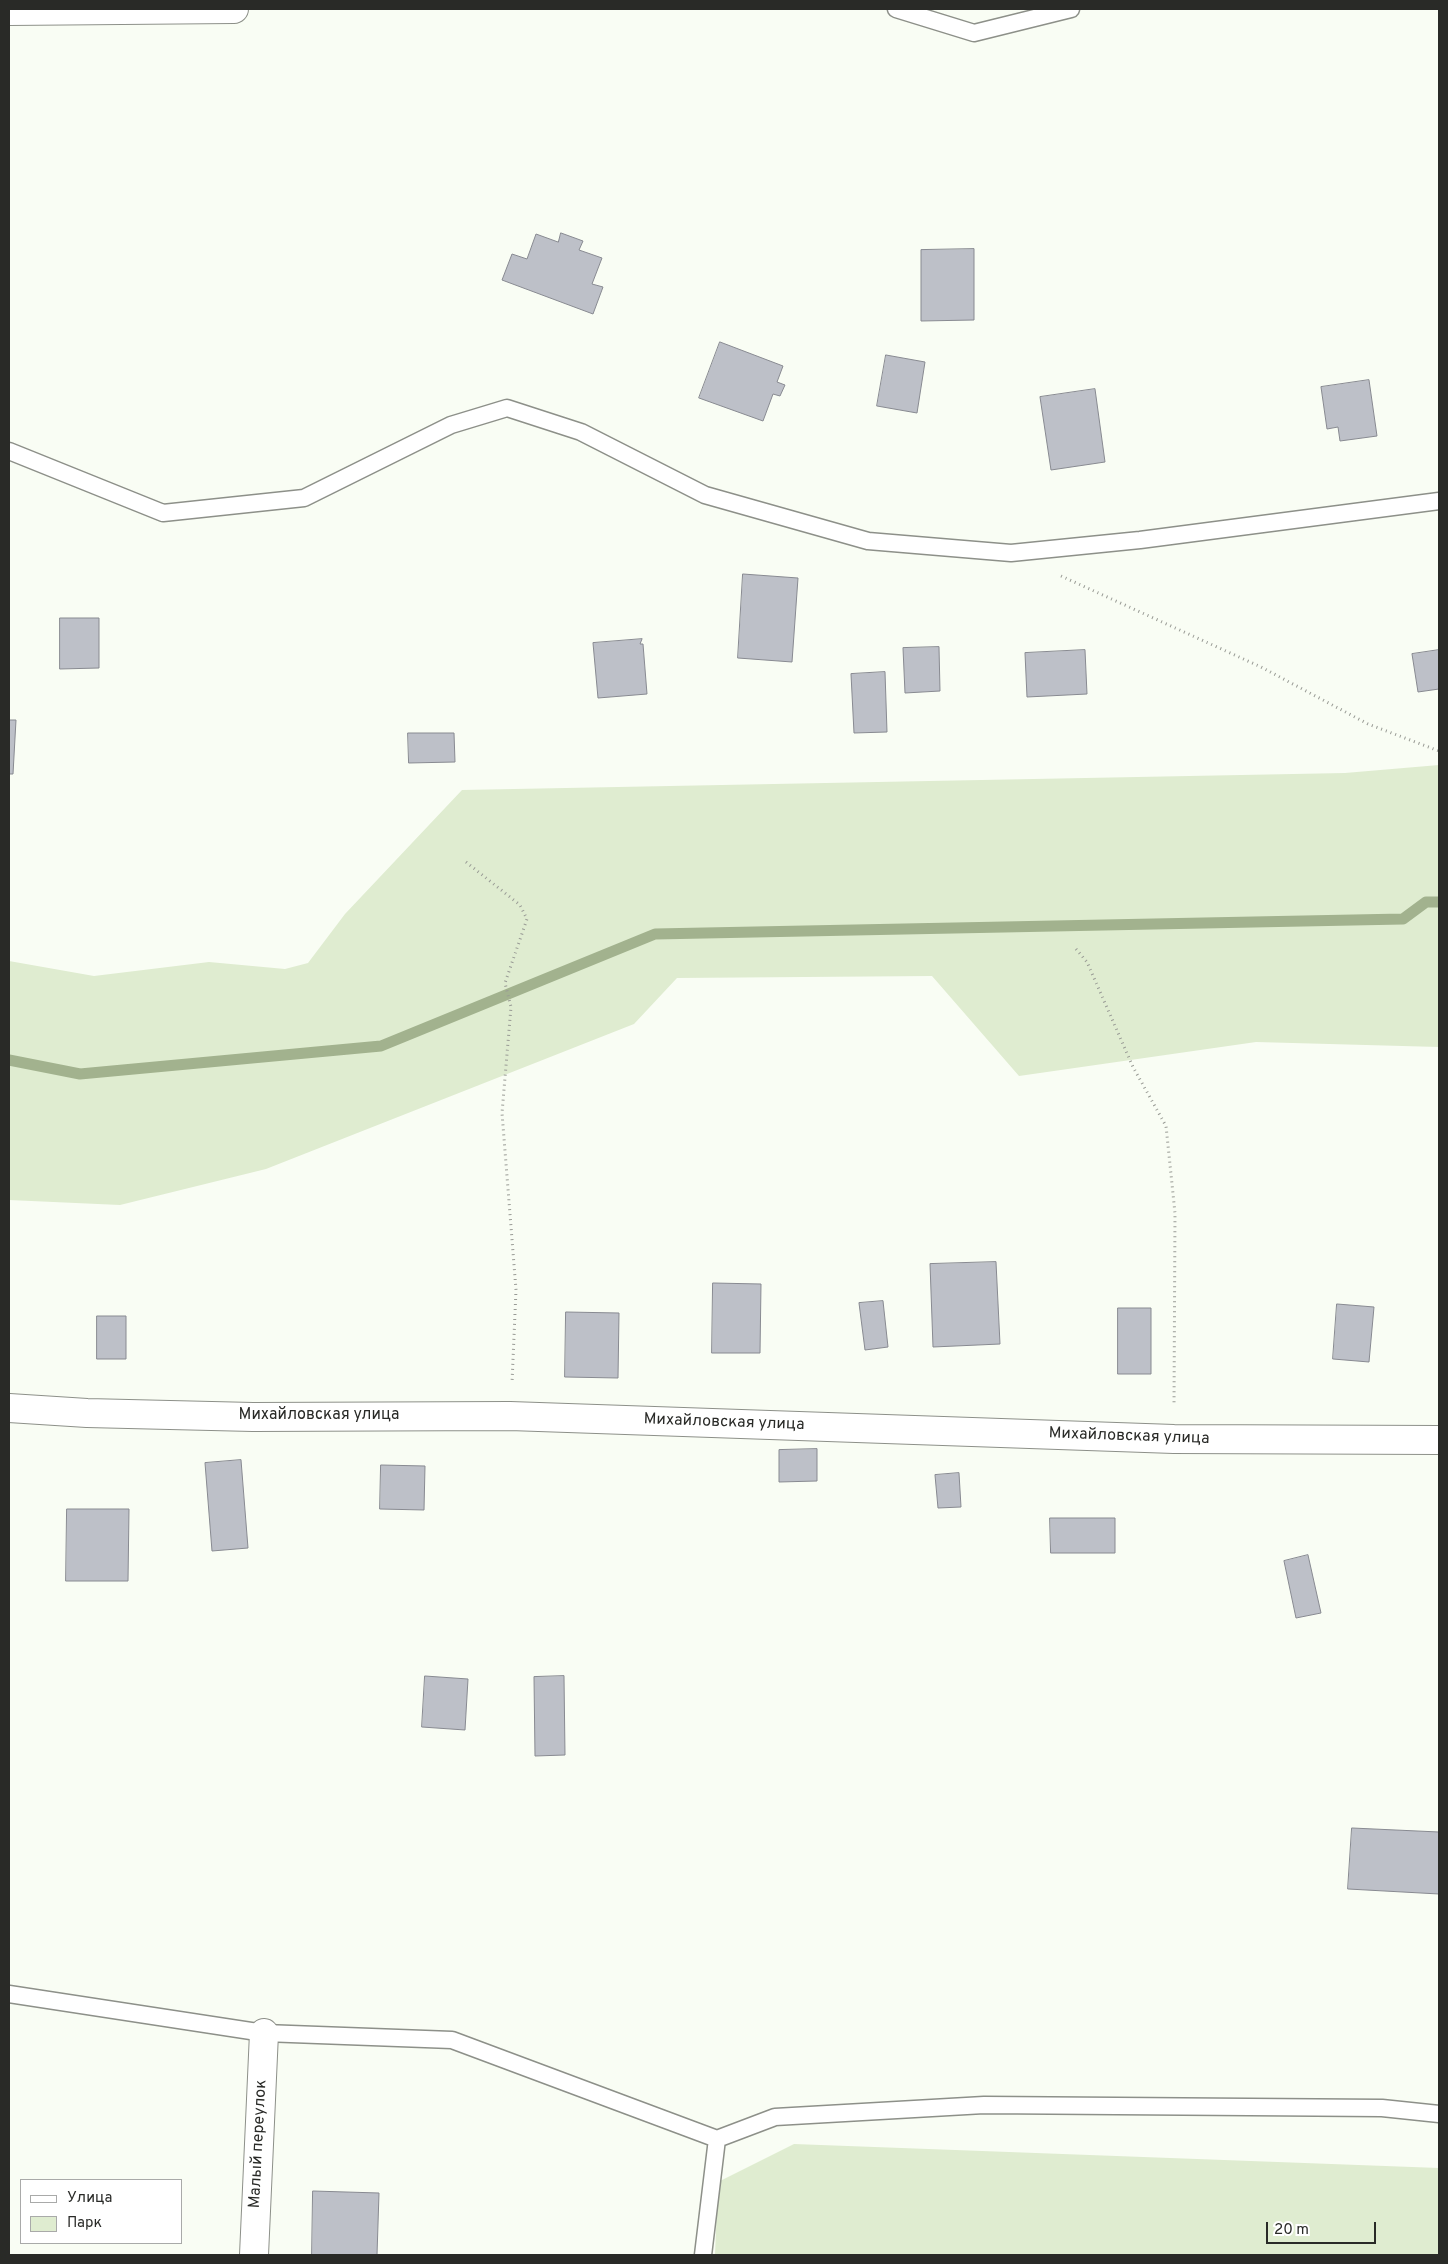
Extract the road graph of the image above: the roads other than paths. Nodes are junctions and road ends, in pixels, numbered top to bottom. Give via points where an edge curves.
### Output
1 (234, 9) edge
2 (896, 9) edge
3 (1071, 9) edge
4 (9, 11) edge
5 (9, 451) edge
6 (1439, 501) edge
7 (9, 1408) edge
8 (1439, 1440) edge
9 (9, 1994) edge
10 (264, 2033) junction
11 (1439, 2114) edge
12 (717, 2139) junction
13 (254, 2255) edge
14 (703, 2255) edge

1 - 4 street
2 - 3 lane via 974,33
5 - 6 lane via 163,513 304,498 450,425 507,408 581,432 705,495 868,541 1011,553 1140,540
7 - 8 street, Михайловская улица via 253,1417 510,1416 1174,1439
9 - 10 lane
10 - 12 lane via 452,2040
10 - 13 street, Малый переулок
11 - 12 lane via 1382,2108 984,2105 775,2117
12 - 14 lane

